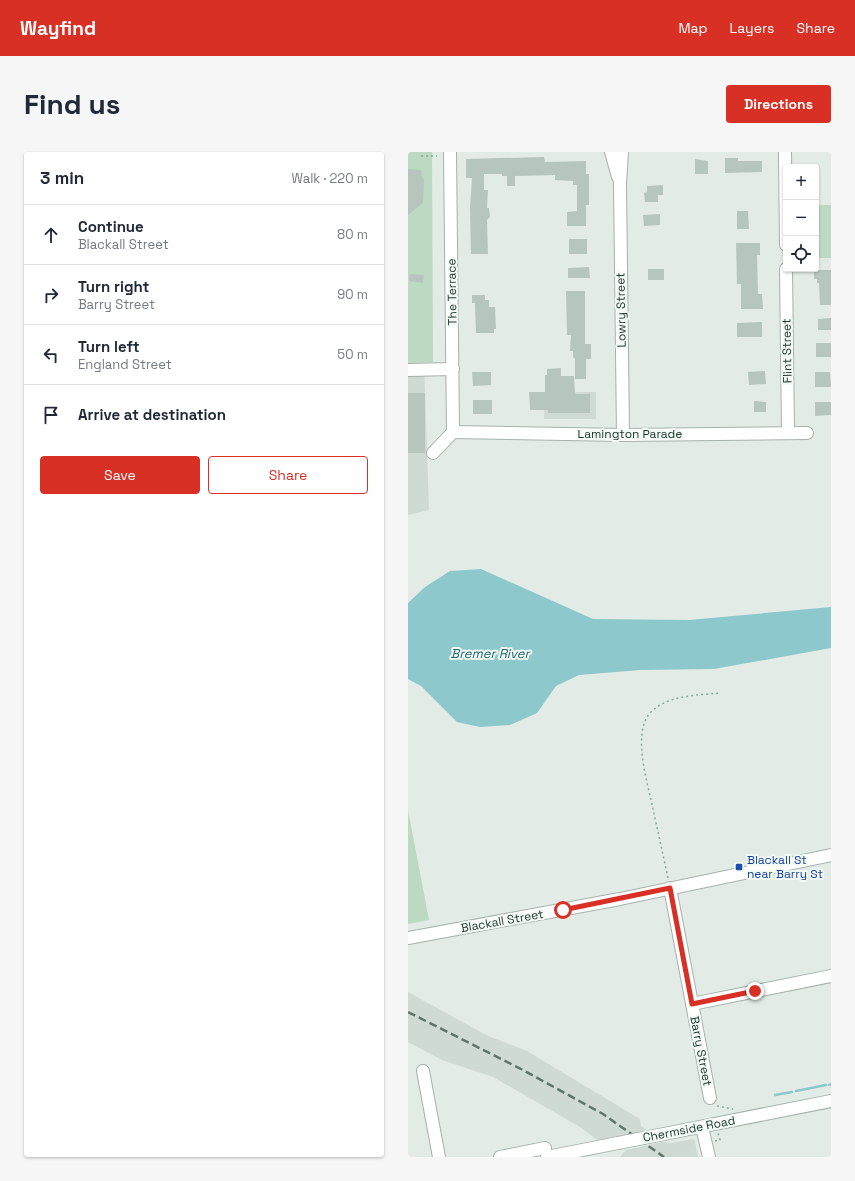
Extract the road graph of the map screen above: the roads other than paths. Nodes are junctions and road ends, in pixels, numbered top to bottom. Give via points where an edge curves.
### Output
1 (450, 152) edge
2 (611, 152) edge
3 (622, 152) edge
4 (785, 152) edge
5 (620, 184) junction
6 (786, 236) edge
7 (786, 272) edge
8 (453, 369) junction
9 (408, 370) edge
10 (453, 432) junction
11 (788, 432) junction
12 (808, 432) dead end
13 (623, 436) junction
14 (433, 453) dead end
15 (831, 855) edge
16 (670, 888) junction
17 (408, 938) edge
18 (831, 976) edge
19 (692, 1004) junction
20 (423, 1071) dead end
21 (831, 1101) edge
22 (712, 1102) road end
23 (702, 1127) junction
24 (546, 1153) edge
25 (584, 1154) edge
26 (439, 1157) edge
27 (500, 1157) edge
28 (709, 1157) edge

1 - 8 street, The Terrace
2 - 5 street, Lowry Street
3 - 5 street, Lowry Street
4 - 6 street
5 - 13 street, Lowry Street
7 - 11 street, Flint Street
8 - 9 street
8 - 10 street, The Terrace
10 - 13 street, Lamington Parade
10 - 14 street
11 - 12 street, Lamington Parade
11 - 13 street, Lamington Parade
15 - 16 street, Blackall Street
16 - 17 street, Blackall Street
16 - 19 street, Barry Street
18 - 19 street
19 - 22 street, Barry Street
20 - 26 street
21 - 23 street, Chermside Road
23 - 25 street, Chermside Road, bridge via 618,1143
23 - 28 street
24 - 25 street, Chermside Road
24 - 27 street, Chermside Road

